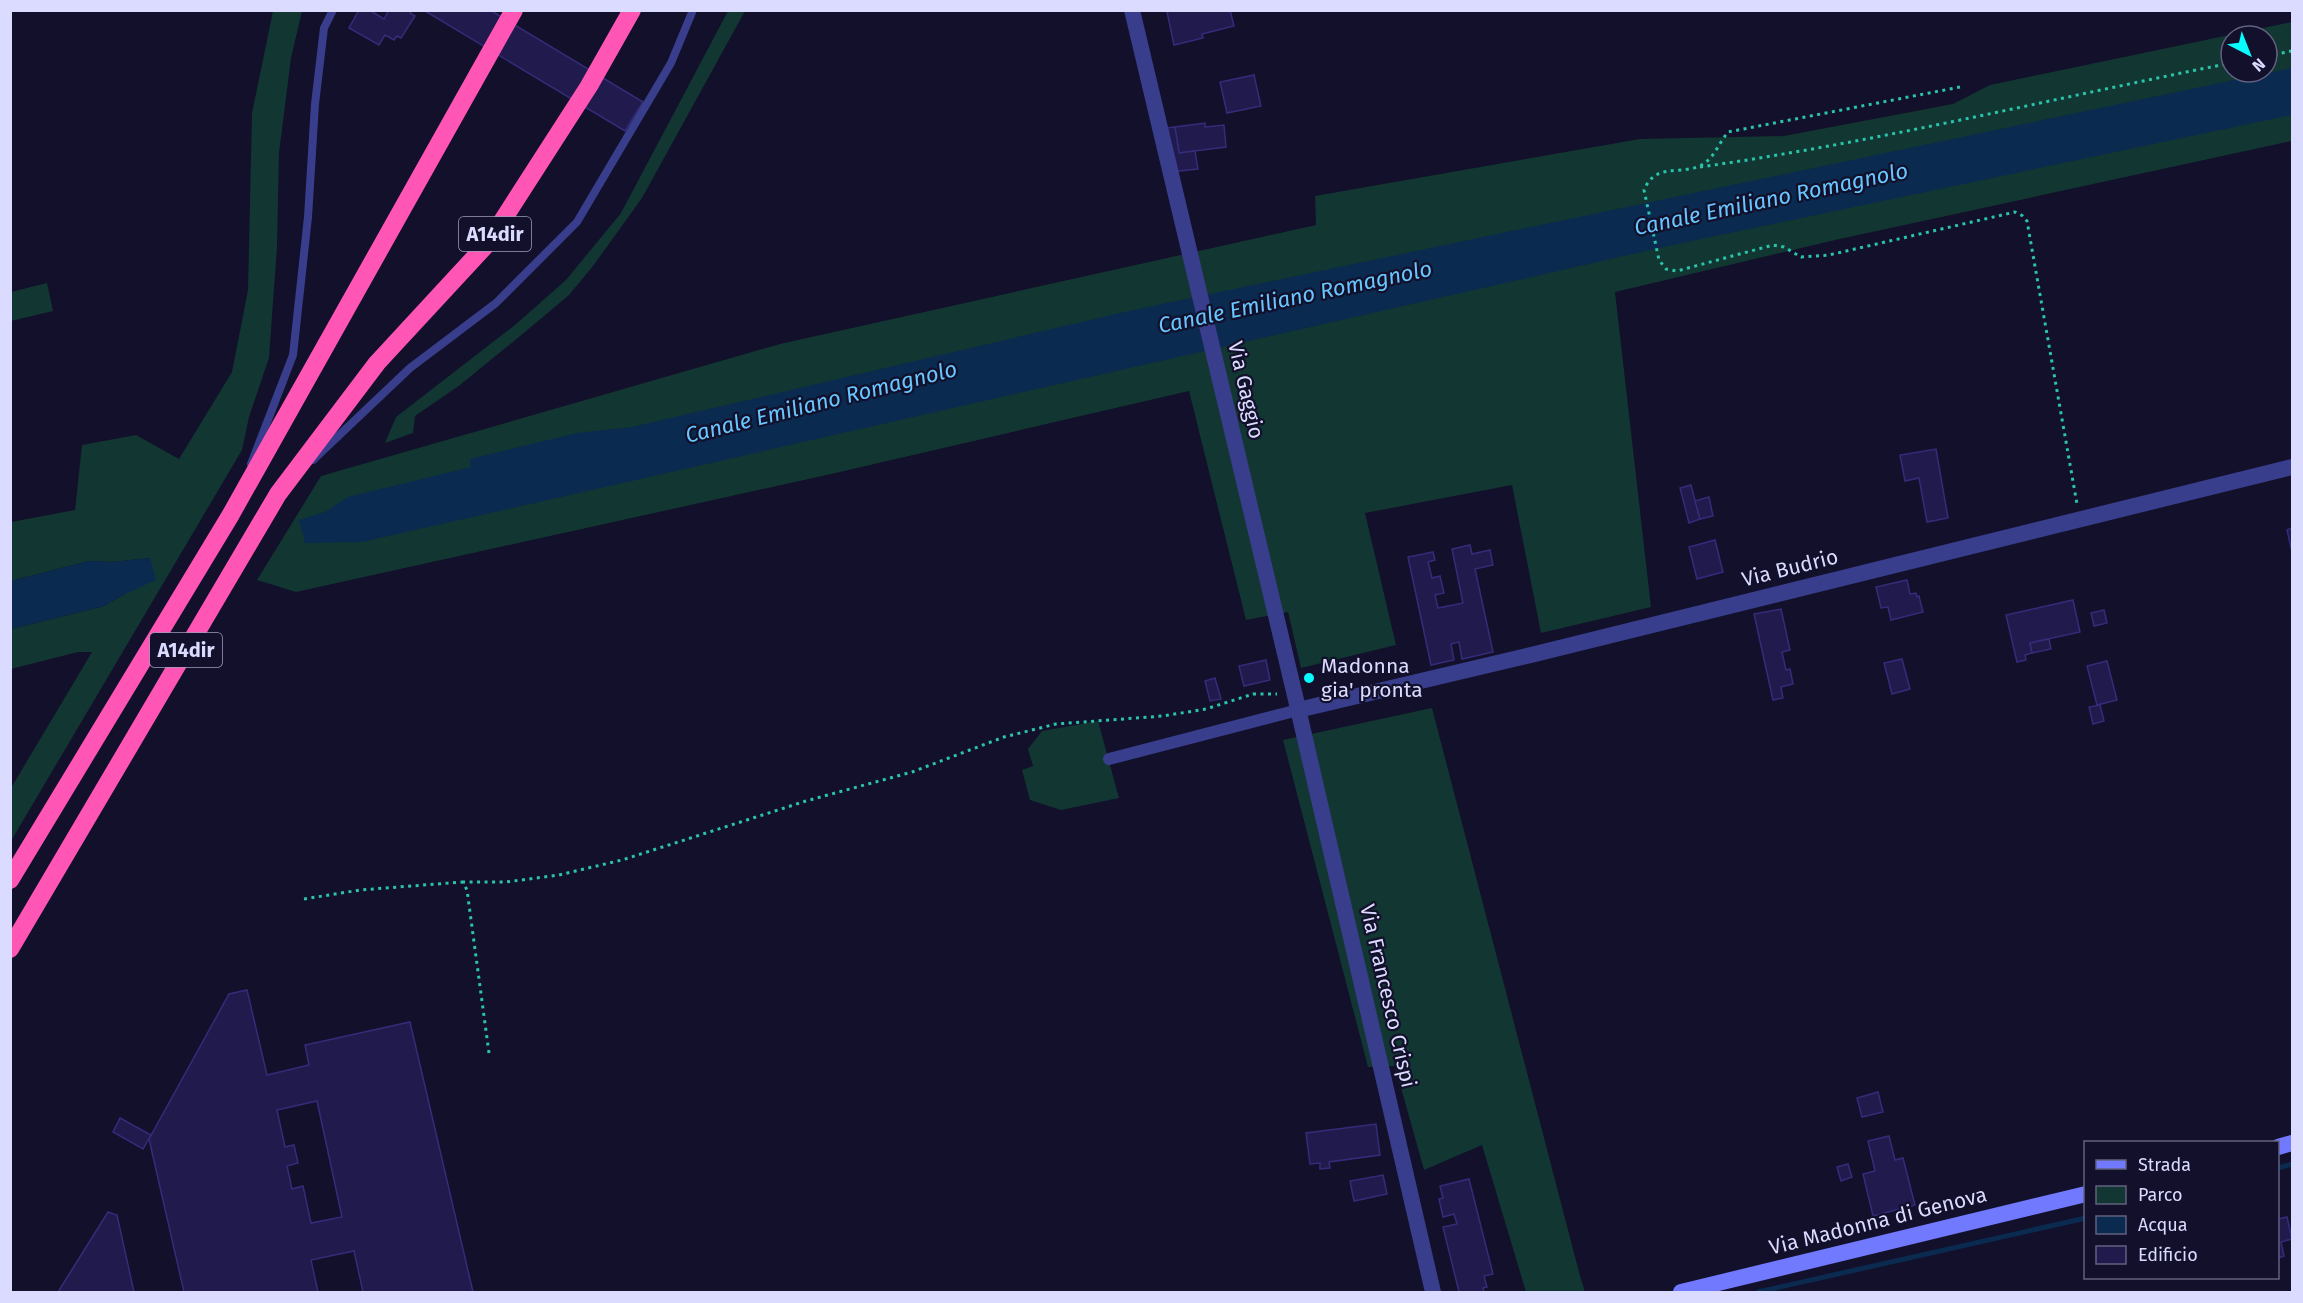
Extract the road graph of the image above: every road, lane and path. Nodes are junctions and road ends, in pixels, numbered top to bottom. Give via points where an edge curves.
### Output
1 (333, 10) edge
2 (514, 10) edge
3 (632, 10) edge
4 (693, 10) edge
5 (1132, 10) edge
6 (2219, 65) edge
7 (1960, 87) dead end
8 (1698, 167) junction
9 (2292, 467) edge
10 (278, 494) junction
11 (230, 516) junction
12 (2080, 519) junction
13 (1297, 705) junction
14 (1109, 759) dead end
15 (10, 880) edge
16 (463, 882) junction
17 (304, 899) dead end
18 (10, 949) edge
19 (489, 1053) dead end
20 (2084, 1194) edge
21 (1433, 1293) edge
22 (1681, 1293) edge

1 - 11 lane via 324,28 316,93 293,355
2 - 11 highway, A14dir
3 - 10 highway, A14dir via 589,86 488,243 377,363
4 - 10 lane via 671,63 577,222 496,303 410,368
5 - 13 street, Via Gaggio
6 - 8 path via 1767,158
7 - 8 path via 1728,132 1712,158
8 - 12 path via 1666,171 1648,180 1644,190 1659,260 1666,269 1677,272 1773,245 1801,257 1829,255 2015,212 2023,216 2027,221
9 - 12 street, Via Budrio
10 - 18 highway, A14dir
11 - 15 highway, A14dir
12 - 13 street, Via Budrio via 1535,654
13 - 14 street
13 - 16 path via 1272,692 1163,716 1056,724 1004,737 912,772 806,801 622,860 559,875 506,882
13 - 21 street, Via Francesco Crispi
16 - 17 path
16 - 19 path
20 - 22 main road, Via Madonna di Genova

